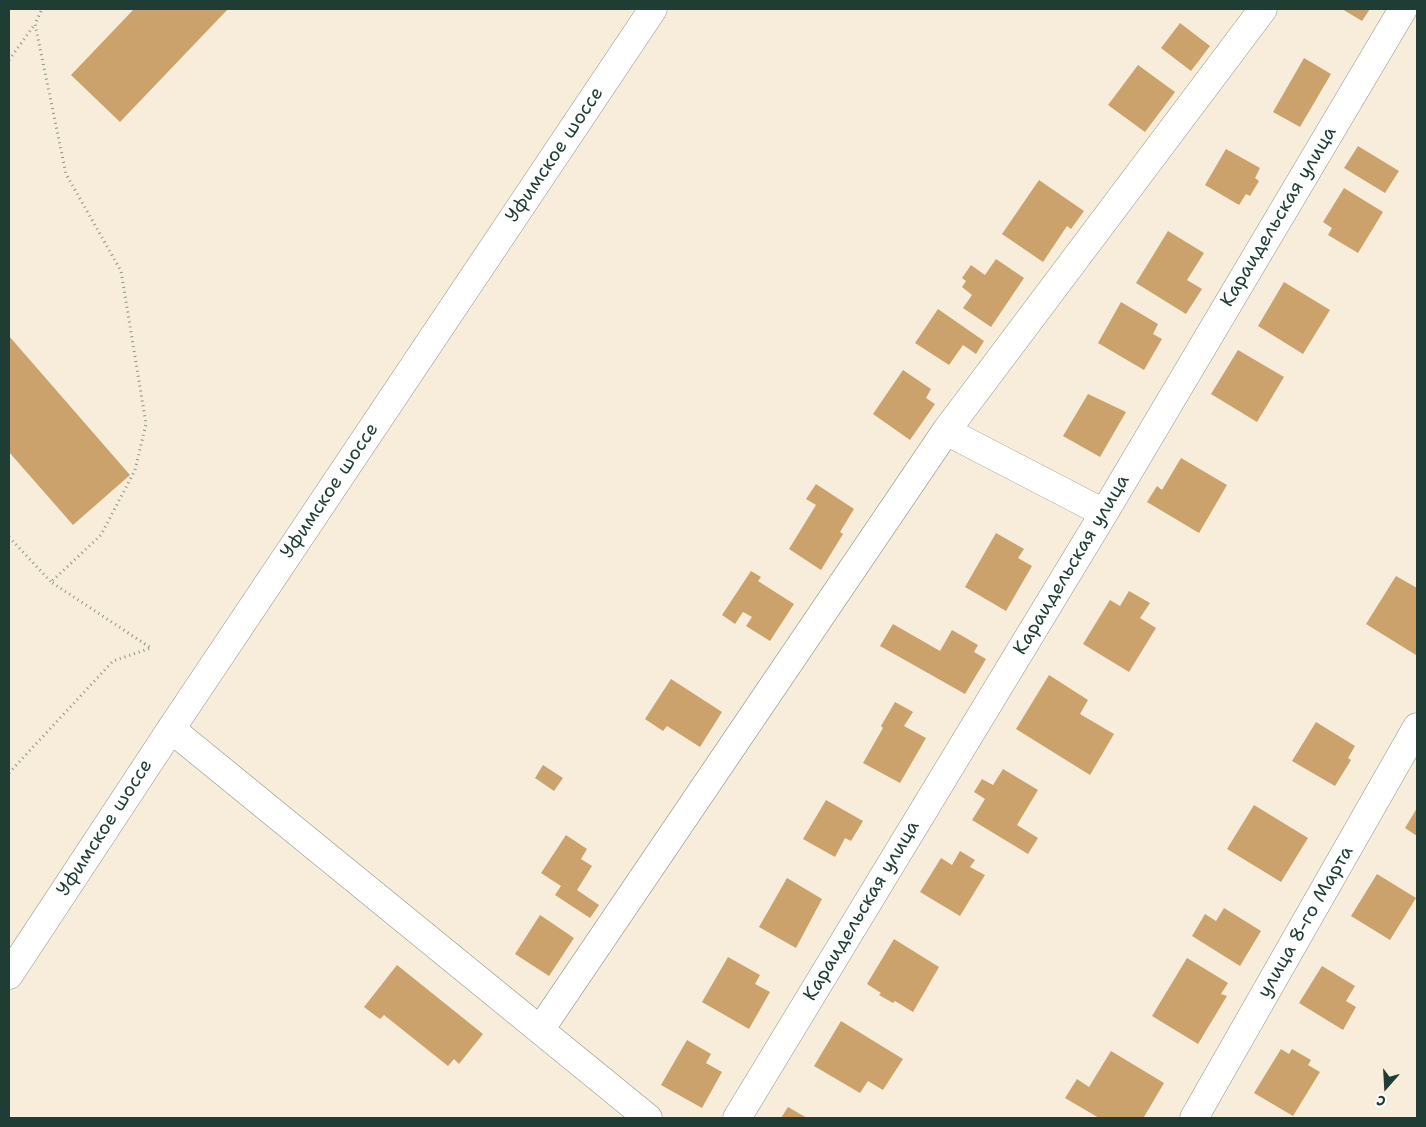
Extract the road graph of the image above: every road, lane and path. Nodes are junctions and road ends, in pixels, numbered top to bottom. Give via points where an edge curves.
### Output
1 (42, 9) edge
2 (653, 9) edge
3 (1263, 9) edge
4 (1403, 9) edge
5 (35, 24) junction
6 (9, 60) edge
7 (946, 431) junction
8 (1104, 513) junction
9 (9, 537) edge
10 (52, 582) junction
11 (1417, 727) edge
12 (171, 729) junction
13 (9, 773) edge
14 (9, 975) edge
15 (540, 1030) junction
16 (648, 1118) edge
17 (737, 1118) edge
18 (1194, 1118) edge

1 - 5 path
2 - 12 street, Уфимское шоссе
3 - 7 street
4 - 8 street, Караидельская улица
5 - 6 path
5 - 10 path via 66,174 121,272 146,424 135,470 101,535
7 - 8 street
7 - 15 street
8 - 17 street, Караидельская улица
9 - 10 path
10 - 13 path via 150,648 113,661
11 - 18 street, улица 8-го Марта
12 - 14 street, Уфимское шоссе
12 - 15 street
15 - 16 street

